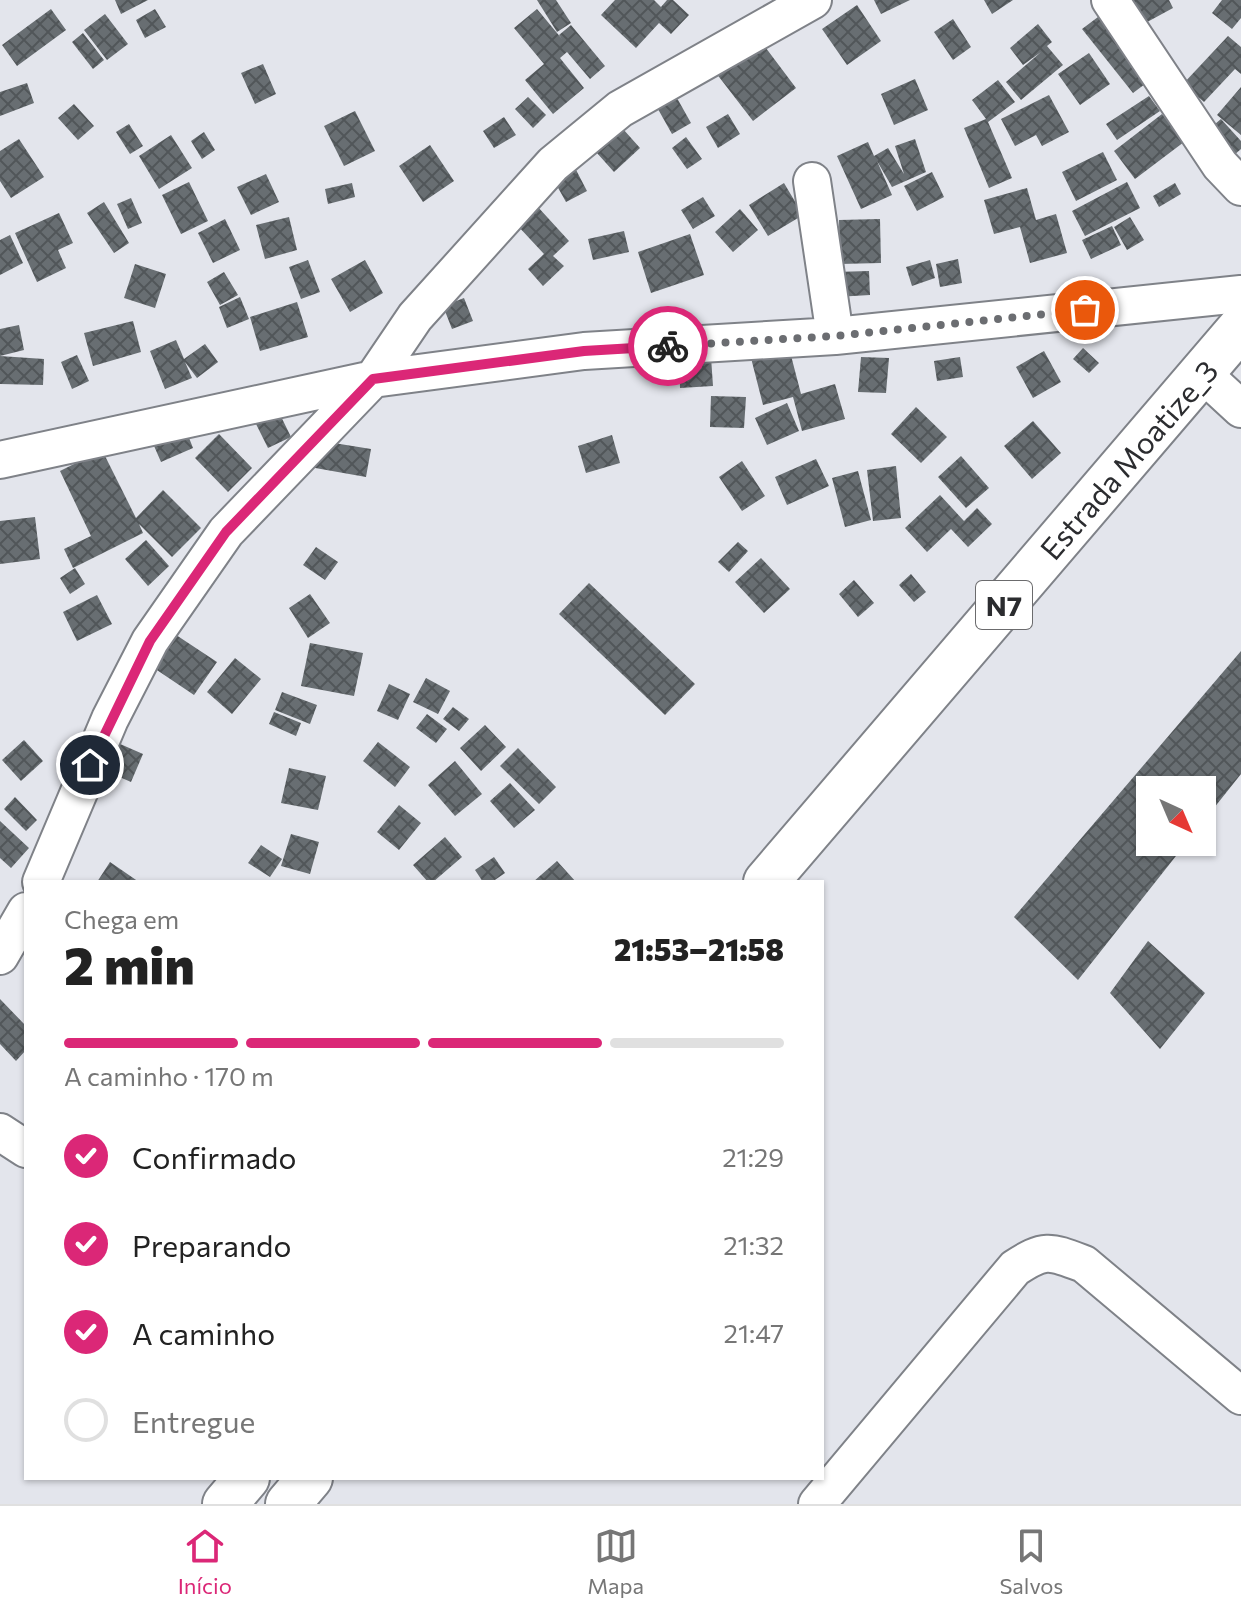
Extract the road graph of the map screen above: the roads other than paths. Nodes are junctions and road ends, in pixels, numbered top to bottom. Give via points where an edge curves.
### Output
1 (1110, 0) edge
2 (800, 3) edge
3 (812, 181) dead end
4 (1241, 187) edge
5 (1241, 294) edge
6 (1241, 327) edge
7 (835, 336) junction
8 (1202, 373) junction
9 (373, 379) junction
10 (1241, 409) edge
11 (0, 460) edge
12 (42, 880) edge
13 (768, 880) edge
14 (24, 914) edge
15 (0, 956) edge
16 (0, 1132) edge
17 (24, 1148) edge
18 (1241, 1396) edge
19 (245, 1480) edge
20 (308, 1480) edge
21 (225, 1504) edge
22 (288, 1504) edge
23 (817, 1504) edge

1 - 4 street via 1220,165
2 - 9 street via 620,109 553,164 415,317
3 - 7 street
5 - 7 street
6 - 8 highway, Estrada Moatize_3 / N7
7 - 9 street via 584,351
8 - 10 street
8 - 13 highway, Estrada Moatize_3 / N7
9 - 11 street
9 - 12 street via 226,532 150,641 110,719
14 - 15 street
16 - 17 street
18 - 23 street via 1084,1264 1039,1252 1015,1268
19 - 21 highway
20 - 22 highway

